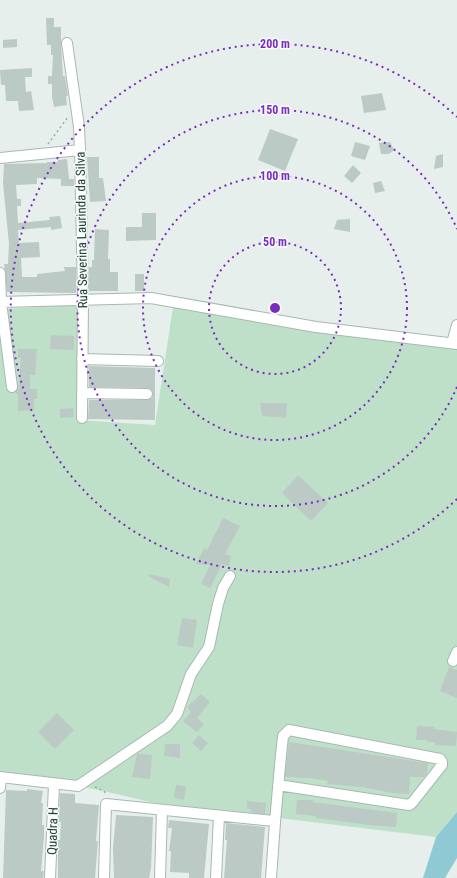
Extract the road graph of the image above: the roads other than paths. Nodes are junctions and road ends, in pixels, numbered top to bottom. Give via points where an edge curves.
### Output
1 (67, 43) dead end
2 (80, 150) junction
3 (0, 158) edge
4 (0, 272) edge
5 (83, 299) junction
6 (1, 302) edge
7 (457, 325) edge
8 (454, 344) edge
9 (82, 359) junction
10 (158, 361) dead end
11 (12, 387) dead end
12 (82, 393) junction
13 (147, 394) dead end
14 (82, 418) dead end
15 (230, 576) dead end
16 (0, 777) edge
17 (54, 784) junction
18 (278, 785) junction
19 (0, 788) edge
20 (162, 811) junction
21 (219, 816) junction
22 (274, 821) junction
23 (50, 878) edge
24 (104, 878) edge
25 (160, 878) edge
26 (216, 878) edge
27 (271, 878) edge

1 - 2 street, Rua Severina Laurinda da Silva
2 - 3 street
2 - 5 street, Rua Severina Laurinda da Silva
4 - 6 street
5 - 6 street
5 - 8 street via 151,298 316,327
5 - 9 street, Rua Severina Laurinda da Silva
6 - 11 street
7 - 8 street
9 - 10 street
9 - 12 street, Rua Severina Laurinda da Silva
12 - 13 street
12 - 14 street, Rua Severina Laurinda da Silva
15 - 17 street via 218,604 209,647 191,674 177,714 172,721 158,734 78,786
16 - 17 street
16 - 19 street
17 - 23 street, Quadra H
18 - 18 street via 283,736 289,730 440,759 442,762 409,805
18 - 22 street
20 - 21 street
20 - 24 street via 106,804
20 - 25 street
21 - 22 street
21 - 26 street
22 - 27 street

